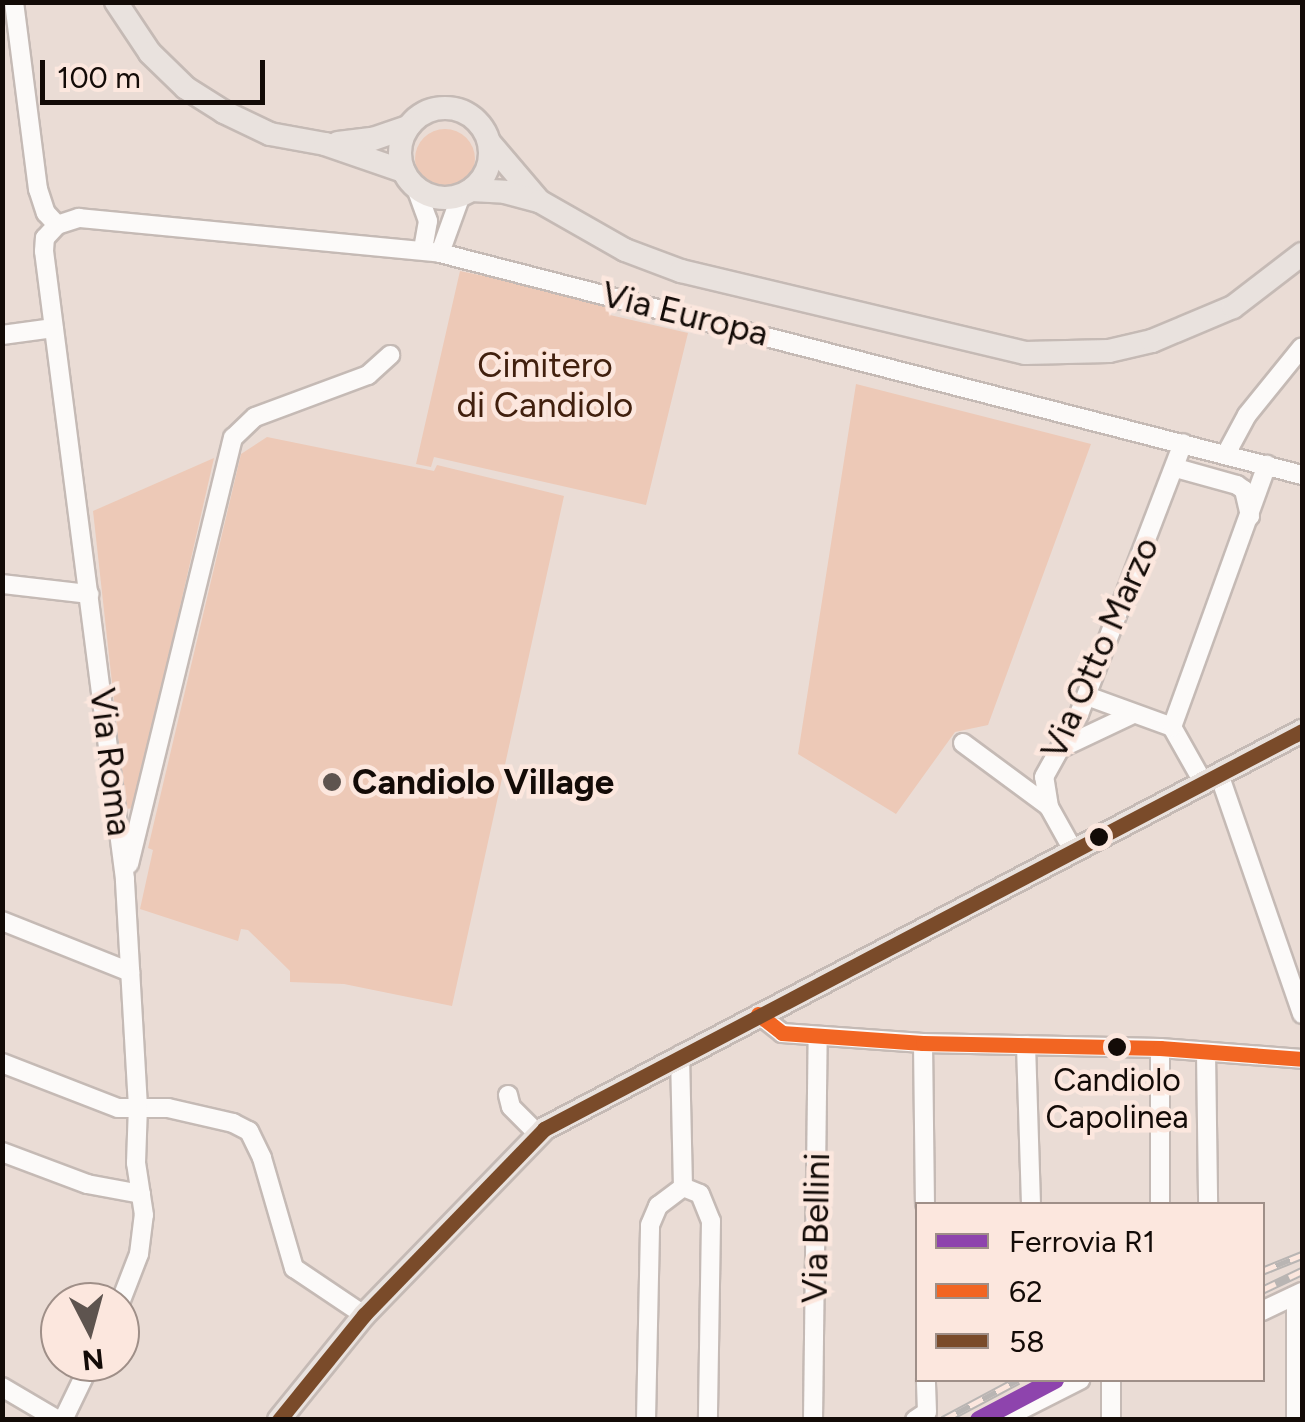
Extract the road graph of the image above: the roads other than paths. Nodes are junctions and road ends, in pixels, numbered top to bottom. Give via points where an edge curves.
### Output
1 (14, 2) edge
2 (116, 2) edge
3 (408, 127) junction
4 (489, 142) junction
5 (325, 144) junction
6 (409, 179) junction
7 (466, 193) junction
8 (539, 201) junction
9 (58, 225) junction
10 (431, 251) junction
11 (1302, 254) edge
12 (54, 328) junction
13 (2, 334) edge
14 (1302, 347) edge
15 (390, 356) dead end
16 (1182, 443) junction
17 (1226, 454) junction
18 (1267, 465) junction
19 (1176, 468) junction
20 (1302, 474) edge
21 (1250, 516) junction
22 (2, 584) edge
23 (89, 594) junction
24 (1087, 696) junction
25 (1133, 714) junction
26 (1172, 727) junction
27 (1302, 732) edge
28 (962, 744) dead end
29 (1059, 749) junction
30 (1211, 778) junction
31 (1049, 807) junction
32 (1073, 850) junction
33 (125, 879) junction
34 (2, 921) edge
35 (130, 972) junction
36 (758, 1014) junction
37 (1302, 1014) edge
38 (818, 1036) junction
39 (923, 1043) junction
40 (1026, 1045) junction
41 (1160, 1048) junction
42 (1206, 1052) junction
43 (680, 1055) junction
44 (1302, 1059) edge
45 (2, 1063) edge
46 (508, 1095) dead end
47 (138, 1107) junction
48 (538, 1134) junction
49 (2, 1152) edge
50 (683, 1187) junction
51 (140, 1194) junction
52 (925, 1202) edge
53 (1031, 1202) edge
54 (1160, 1202) edge
55 (1208, 1202) edge
56 (128, 1282) edge
57 (1299, 1294) edge
58 (1265, 1310) edge
59 (364, 1315) junction
60 (80, 1382) edge
61 (926, 1382) edge
62 (1076, 1382) edge
63 (1111, 1382) edge
64 (2, 1387) edge
65 (60, 1420) edge
66 (279, 1420) edge
67 (646, 1420) edge
68 (708, 1420) edge
69 (813, 1420) edge
70 (915, 1420) edge
71 (1001, 1420) edge
72 (1111, 1420) edge
73 (1296, 1420) edge

1 - 9 street via 38,189
2 - 5 main road via 150,53 186,88 270,134
3 - 4 main road via 418,116 448,108 475,119
3 - 5 main road
3 - 6 main road via 401,141
4 - 7 main road via 488,169
4 - 8 main road
5 - 6 main road
6 - 7 main road via 437,198
6 - 10 street via 428,222
7 - 8 main road via 505,192
7 - 10 street
8 - 11 main road via 625,250 681,272 1025,353 1109,351 1166,336 1233,307
9 - 10 street, Via Europa via 80,218
9 - 12 street, Via Roma via 45,238 44,252
10 - 16 street, Via Europa
12 - 13 street
12 - 23 street, Via Roma
14 - 17 street via 1247,415
15 - 33 street via 368,375 255,417 232,438
16 - 17 street, Via Europa
16 - 19 street, Via Otto Marzo
17 - 18 street, Via Europa
18 - 20 street, Via Europa
18 - 21 street
19 - 21 street via 1237,485
19 - 24 street, Via Otto Marzo
21 - 26 street
22 - 23 street
23 - 33 street, Via Roma
24 - 25 street
24 - 29 street, Via Otto Marzo
25 - 26 street
25 - 29 street
26 - 30 street
27 - 30 main road
28 - 31 street
29 - 31 street, Via Otto Marzo via 1044,776
30 - 32 main road
30 - 37 street
31 - 32 street, Via Otto Marzo
32 - 36 main road
33 - 35 street, Via Roma
34 - 35 street
35 - 47 street, Via Roma
36 - 38 street via 782,1033
36 - 43 main road
38 - 39 street
38 - 69 street, Via Bellini
39 - 40 street
39 - 52 street
40 - 41 street
40 - 53 street
41 - 42 street
41 - 54 street
42 - 44 street
42 - 55 street
43 - 48 main road
43 - 50 street
45 - 47 street via 118,1108
46 - 48 street via 511,1108
47 - 51 street, Via Roma
47 - 59 street via 168,1108 249,1131 294,1268
48 - 59 main road
49 - 51 street via 87,1184
50 - 67 street via 658,1206 650,1225
50 - 68 street via 700,1194 711,1221
51 - 56 street, Via Roma via 139,1254
57 - 58 street
57 - 73 street
59 - 66 main road
60 - 65 street
61 - 70 street via 926,1412
62 - 71 street
63 - 72 street
64 - 65 street

